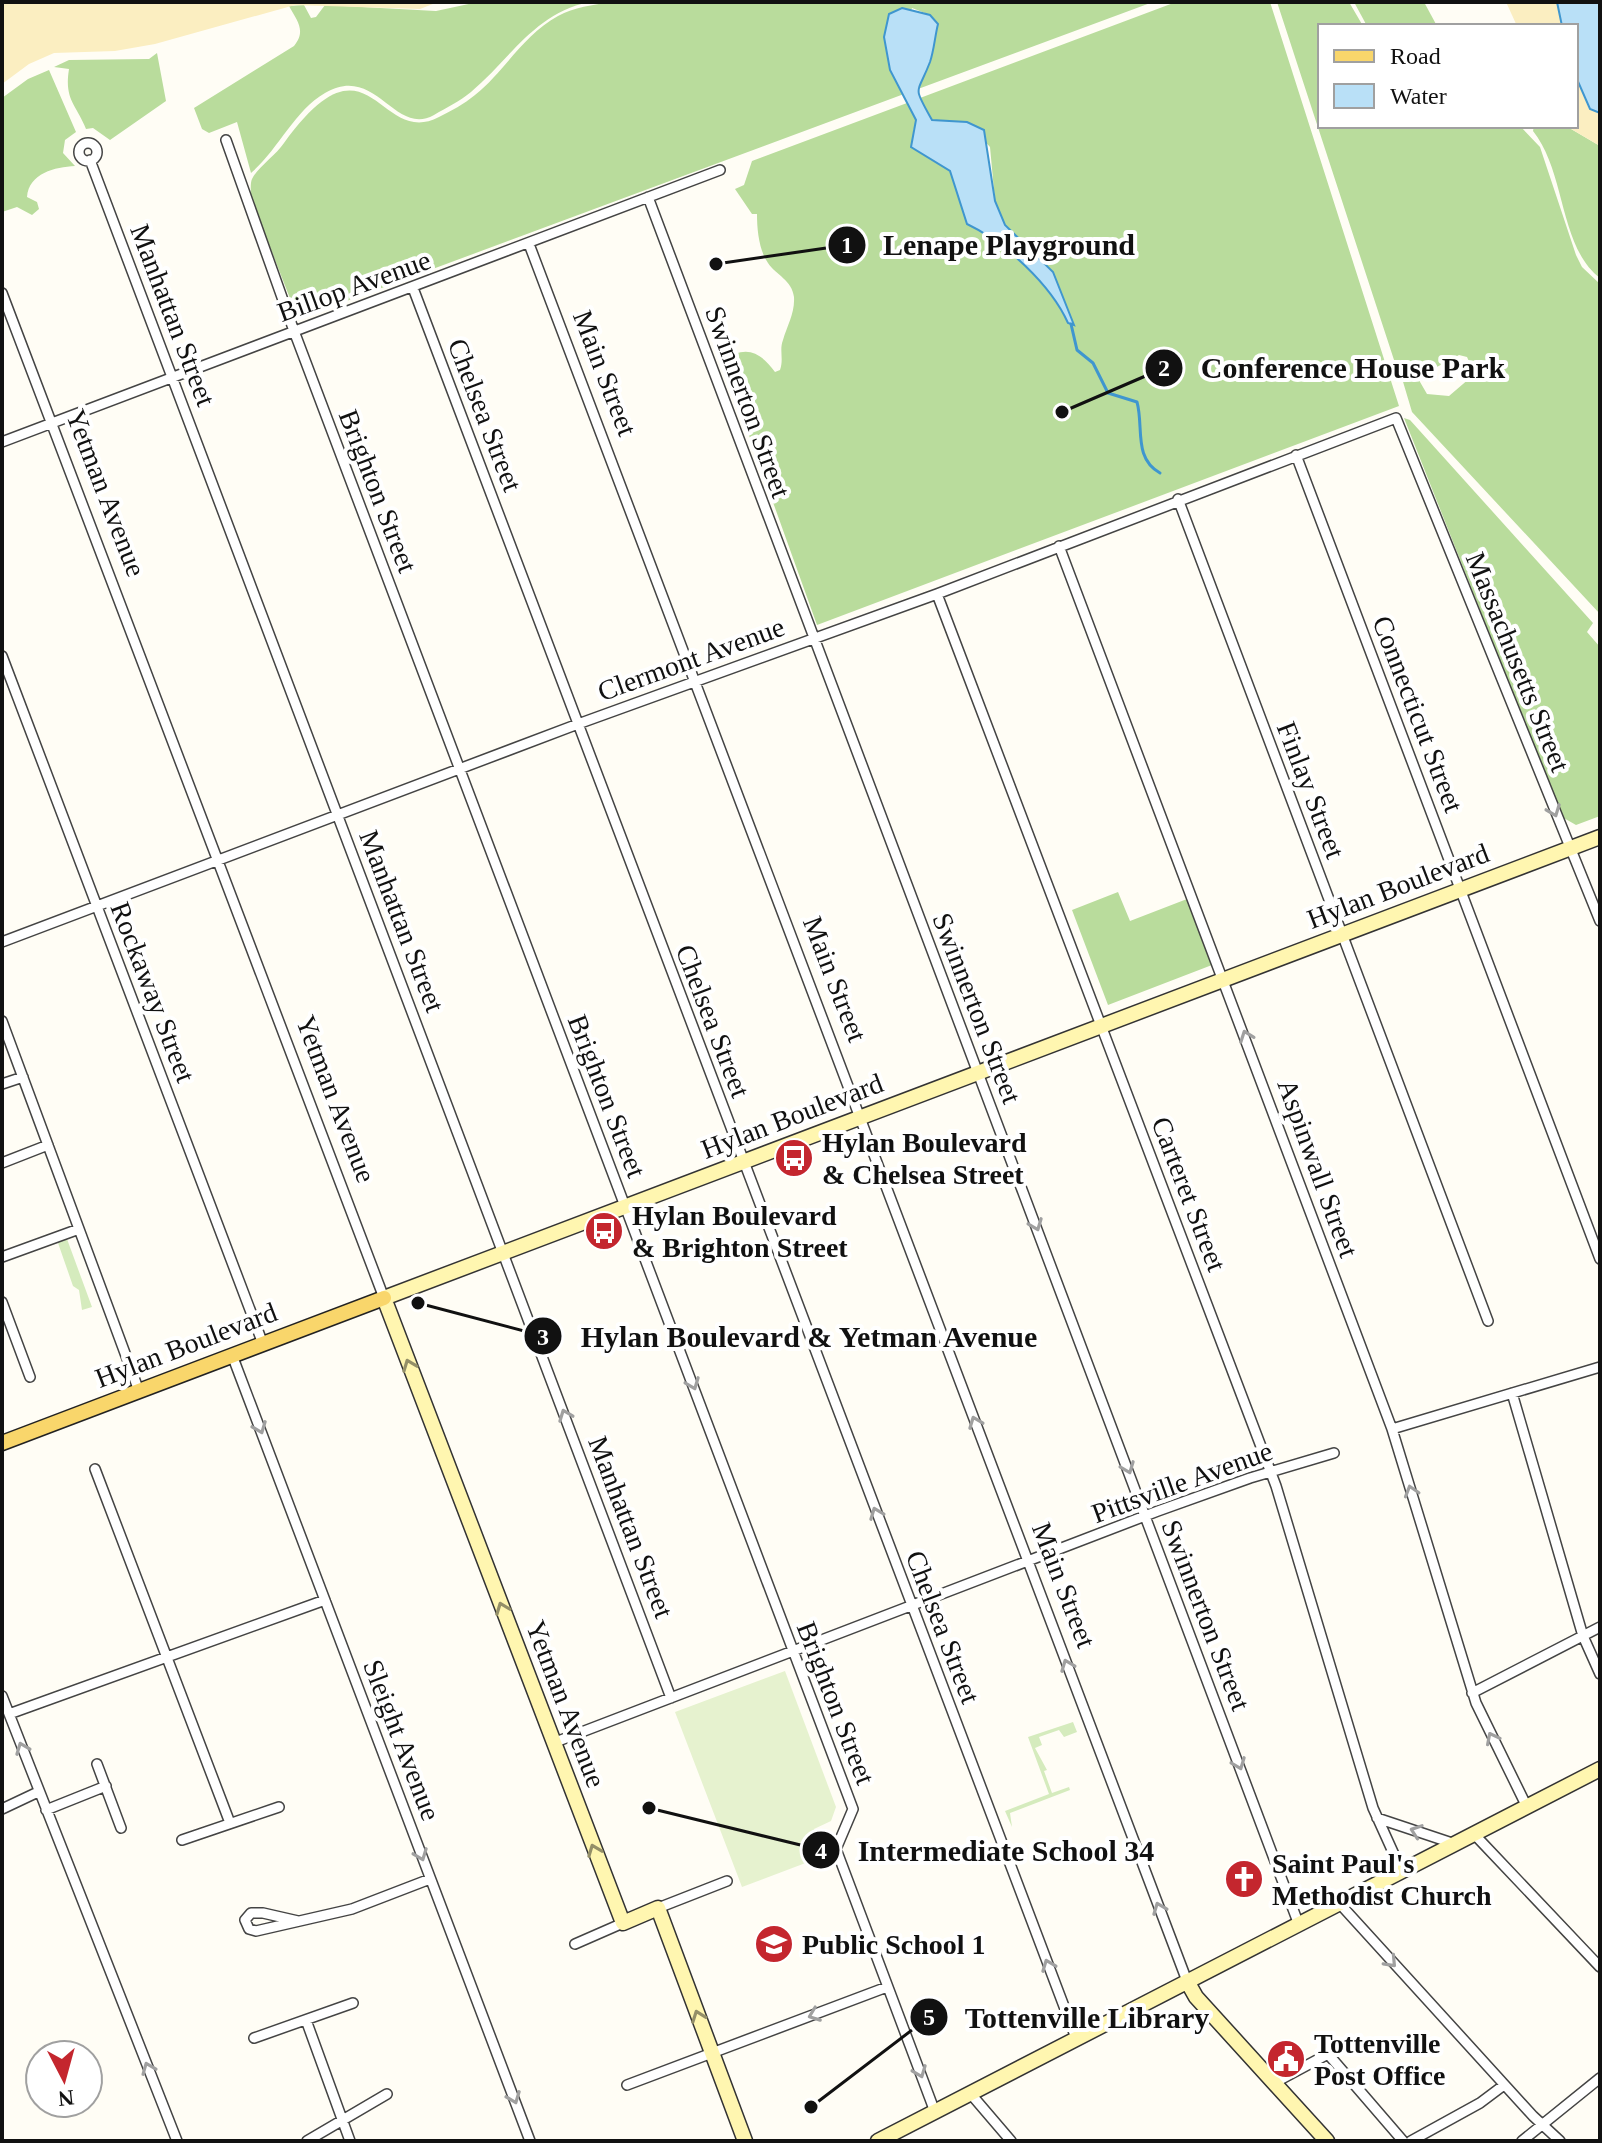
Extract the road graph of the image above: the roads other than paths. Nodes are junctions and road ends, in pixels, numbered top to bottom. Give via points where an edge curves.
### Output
1 (226, 140) dead end
2 (90, 160) dead end
3 (720, 170) dead end
4 (648, 197) junction
5 (529, 244) junction
6 (413, 288) junction
7 (2, 293) edge
8 (294, 331) junction
9 (173, 377) junction
10 (1396, 418) joint
11 (52, 423) junction
12 (2, 442) edge
13 (1296, 455) junction
14 (1178, 499) junction
15 (1059, 546) junction
16 (937, 594) junction
17 (812, 638) junction
18 (2, 656) edge
19 (694, 681) junction
20 (578, 724) junction
21 (460, 769) junction
22 (338, 815) junction
23 (1600, 837) edge
24 (1570, 849) junction
25 (217, 860) junction
26 (1461, 890) junction
27 (97, 906) junction
28 (1600, 921) edge
29 (1342, 935) junction
30 (2, 942) edge
31 (1225, 980) junction
32 (2, 1021) edge
33 (1103, 1026) junction
34 (978, 1073) junction
35 (23, 1077) junction
36 (2, 1084) edge
37 (860, 1118) junction
38 (48, 1145) junction
39 (743, 1162) junction
40 (2, 1163) edge
41 (626, 1206) junction
42 (79, 1229) junction
43 (504, 1253) junction
44 (2, 1257) edge
45 (1600, 1259) edge
46 (384, 1298) junction
47 (2, 1302) edge
48 (1488, 1321) dead end
49 (13, 1332) junction
50 (2, 1336) edge
51 (263, 1344) junction
52 (232, 1355) junction
53 (1600, 1367) edge
54 (30, 1377) dead end
55 (139, 1391) junction
56 (1512, 1393) junction
57 (1392, 1429) junction
58 (2, 1443) edge
59 (1334, 1453) dead end
60 (95, 1469) dead end
61 (1270, 1472) junction
62 (1146, 1516) junction
63 (1028, 1562) junction
64 (325, 1600) junction
65 (912, 1607) junction
66 (1600, 1627) edge
67 (1583, 1636) junction
68 (793, 1652) junction
69 (167, 1657) junction
70 (1600, 1674) edge
71 (1472, 1693) junction
72 (2, 1696) edge
73 (671, 1698) junction
74 (9, 1714) junction
75 (553, 1743) junction
76 (97, 1764) dead end
77 (1600, 1769) edge
78 (106, 1786) junction
79 (38, 1792) junction
80 (279, 1807) dead end
81 (1527, 1807) junction
82 (2, 1809) edge
83 (46, 1810) junction
84 (1377, 1818) junction
85 (230, 1823) junction
86 (121, 1828) dead end
87 (1474, 1834) junction
88 (182, 1840) dead end
89 (1455, 1844) junction
90 (1402, 1872) junction
91 (430, 1879) junction
92 (727, 1881) dead end
93 (1340, 1904) junction
94 (658, 1908) junction
95 (298, 1921) junction
96 (623, 1923) junction
97 (1299, 1925) junction
98 (575, 1944) dead end
99 (1600, 1967) edge
100 (1187, 1981) junction
101 (887, 1987) junction
102 (353, 2003) dead end
103 (306, 2020) junction
104 (254, 2038) dead end
105 (1076, 2038) junction
106 (712, 2054) junction
107 (1600, 2078) edge
108 (1274, 2083) junction
109 (627, 2085) dead end
110 (1504, 2085) junction
111 (970, 2093) junction
112 (387, 2094) dead end
113 (935, 2112) junction
114 (342, 2121) junction
115 (1544, 2126) junction
116 (177, 2141) edge
117 (307, 2141) edge
118 (350, 2141) edge
119 (530, 2141) edge
120 (745, 2141) edge
121 (878, 2141) edge
122 (1011, 2141) edge
123 (1327, 2141) edge
124 (1403, 2141) edge
125 (1411, 2141) edge
126 (1522, 2141) edge
127 (1560, 2141) edge

1 - 8 street, Brighton Street
2 - 9 street, Manhattan Street
3 - 4 street, Billop Avenue
4 - 5 street, Billop Avenue
4 - 17 street, Swinnerton Street
5 - 6 street, Billop Avenue
5 - 19 street, Main Street
6 - 8 street, Billop Avenue
6 - 20 street, Chelsea Street
7 - 11 street, Yetman Avenue
8 - 9 street, Billop Avenue
8 - 21 street, Brighton Street
9 - 11 street, Billop Avenue
9 - 22 street, Manhattan Street
10 - 13 street, Clermont Avenue
10 -> 24 street, Massachusetts Street
11 - 12 street, Billop Avenue
11 - 25 street, Yetman Avenue
13 - 14 street, Clermont Avenue
13 - 26 street, Connecticut Street
14 - 15 street, Clermont Avenue
14 - 29 street, Finlay Street
15 - 16 street, Clermont Avenue
15 - 31 street, Aspinwall Street
16 - 17 street, Clermont Avenue
16 - 33 street, Carteret Street
17 - 19 street, Clermont Avenue
17 - 34 street, Swinnerton Street
18 - 27 street, Rockaway Street
19 - 20 street, Clermont Avenue
19 - 37 street, Main Street
20 - 21 street, Clermont Avenue
20 - 39 street, Chelsea Street
21 - 22 street, Clermont Avenue
21 - 41 street, Brighton Street
22 - 25 street, Clermont Avenue
22 - 43 street, Manhattan Street
23 - 24 street, Hylan Boulevard
24 - 26 street, Hylan Boulevard
24 - 28 street, Massachusetts Street
25 - 27 street, Clermont Avenue
25 - 46 street, Yetman Avenue
26 - 29 street, Hylan Boulevard
26 - 45 street, Connecticut Street
27 - 30 street, Clermont Avenue
27 - 51 street, Rockaway Street
29 - 31 street, Hylan Boulevard
29 - 48 street, Finlay Street
31 - 33 street, Hylan Boulevard
57 -> 31 street, Aspinwall Street
32 - 35 street
33 - 34 street, Hylan Boulevard
33 - 61 street, Carteret Street
34 - 37 street, Hylan Boulevard
34 -> 62 street, Swinnerton Street
35 - 36 street
35 - 38 street
37 - 39 street, Hylan Boulevard
63 -> 37 street, Main Street
38 - 40 street
38 - 42 street
39 - 41 street, Hylan Boulevard
65 -> 39 street, Chelsea Street
41 - 43 street, Hylan Boulevard
41 -> 68 street, Brighton Street
42 - 44 street
42 - 55 street
43 - 46 street, Hylan Boulevard
73 -> 43 street, Manhattan Street
46 - 51 main road, Hylan Boulevard
75 -> 46 street, Yetman Avenue
47 - 49 street
49 - 50 street
49 - 54 street
51 - 52 main road, Hylan Boulevard
52 - 55 main road, Hylan Boulevard
52 -> 64 street, Sleight Avenue
53 - 56 street
55 - 58 main road, Hylan Boulevard
56 - 57 street
56 - 67 street
71 -> 57 street, Aspinwall Street
59 - 61 street, Pittsville Avenue
60 - 69 street
61 - 62 street, Pittsville Avenue
61 - 84 street, Carteret Street
62 - 63 street, Pittsville Avenue
62 -> 97 street, Swinnerton Street
63 - 65 street, Pittsville Avenue
100 -> 63 street, Main Street
64 - 69 street
64 -> 91 street, Sleight Avenue
65 - 68 street, Pittsville Avenue
105 -> 65 street, Chelsea Street
66 - 67 street
67 - 70 street
67 - 71 street
68 - 73 street, Pittsville Avenue
68 - 101 street, Brighton Street via 853,1809 836,1849
69 - 74 street
69 - 85 street
81 -> 71 street, Aspinwall Street
72 - 74 street
73 - 75 street, Pittsville Avenue
79 -> 74 street
96 -> 75 street, Yetman Avenue
76 - 78 street
77 - 81 street
78 - 83 street
78 - 86 street
79 - 82 street
79 - 83 street
80 - 85 street
81 - 87 street
116 -> 83 street
89 -> 84 street
84 - 90 street, Carteret Street
85 - 88 street
87 - 89 street
87 - 99 street
89 - 90 street
90 - 93 street
91 - 95 street via 363,1905
91 -> 119 street, Sleight Avenue
92 - 94 street
93 - 97 street
93 -> 110 street
94 - 96 street
106 -> 94 street
95 - 95 street via 256,1931 245,1920 251,1913 263,1913
96 - 98 street
97 - 100 street
100 - 105 street
100 - 108 street, Main Street
101 -> 106 street
101 -> 113 street, Brighton Street
102 - 103 street
103 - 104 street
103 - 114 street
105 - 111 street
106 - 109 street
106 - 120 street
107 - 115 street
108 - 123 street, Main Street
108 - 124 street via 1328,2054
110 - 115 street
110 - 125 street
111 - 113 street
111 - 122 street
112 - 114 street
113 - 121 street
114 - 117 street
114 - 118 street
115 - 126 street
115 - 127 street

